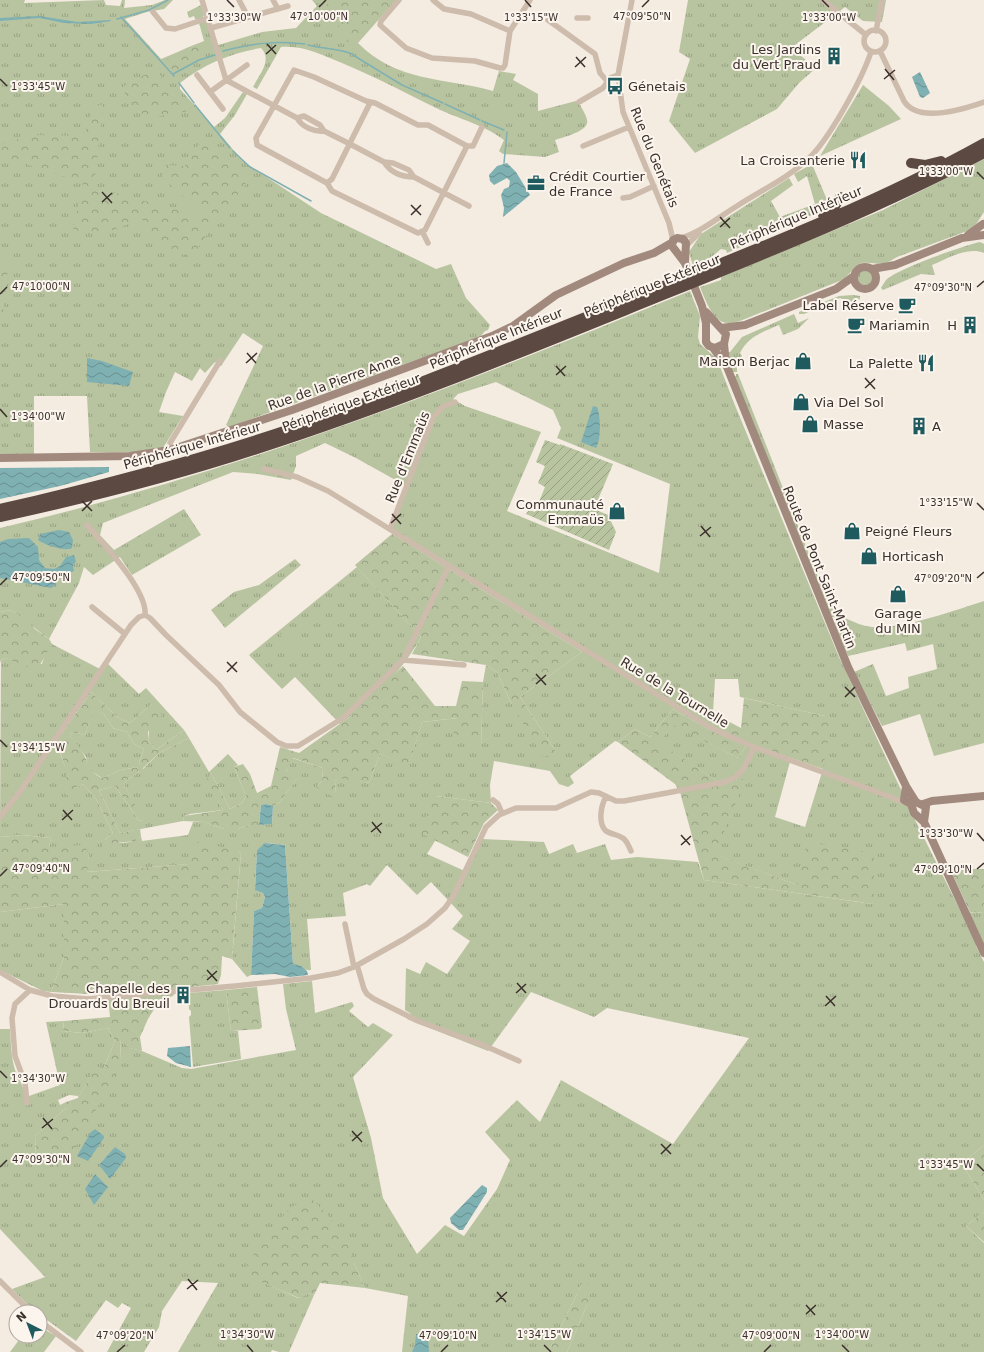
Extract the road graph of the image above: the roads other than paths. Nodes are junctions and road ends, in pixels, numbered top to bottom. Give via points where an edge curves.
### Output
1 (202, 0) edge
2 (239, 0) edge
3 (273, 0) edge
4 (399, 0) edge
5 (433, 0) edge
6 (530, 0) edge
7 (632, 0) edge
8 (823, 0) edge
9 (882, 0) edge
10 (288, 6) dead end
11 (278, 9) junction
12 (153, 12) dead end
13 (208, 18) junction
14 (248, 18) junction
15 (577, 18) dead end
16 (588, 18) dead end
17 (548, 20) dead end
18 (211, 28) junction
19 (876, 31) junction
20 (510, 32) junction
21 (866, 35) junction
22 (880, 51) junction
23 (871, 52) junction
24 (247, 65) dead end
25 (196, 75) dead end
26 (618, 75) junction
27 (226, 80) junction
28 (607, 81) junction
29 (210, 92) junction
30 (579, 102) dead end
31 (984, 102) edge
32 (370, 103) junction
33 (274, 105) junction
34 (223, 109) dead end
35 (482, 127) dead end
36 (629, 127) junction
37 (350, 144) junction
38 (467, 146) junction
39 (583, 146) dead end
40 (981, 148) edge
41 (911, 164) dead end
42 (327, 183) junction
43 (654, 186) junction
44 (444, 193) junction
45 (840, 196) dead end
46 (623, 198) dead end
47 (469, 206) dead end
48 (984, 223) edge
49 (703, 228) junction
50 (800, 230) junction
51 (984, 230) edge
52 (422, 231) junction
53 (984, 235) edge
54 (962, 238) junction
55 (677, 239) junction
56 (428, 244) dead end
57 (682, 250) junction
58 (654, 253) junction
59 (895, 265) junction
60 (872, 269) junction
61 (854, 276) junction
62 (877, 277) junction
63 (857, 286) junction
64 (836, 289) junction
65 (702, 306) junction
66 (745, 325) junction
67 (720, 328) junction
68 (706, 333) junction
69 (725, 342) junction
70 (713, 348) junction
71 (220, 361) dead end
72 (727, 367) junction
73 (455, 402) dead end
74 (170, 450) junction
75 (0, 458) edge
76 (264, 469) dead end
77 (0, 508) edge
78 (0, 517) edge
79 (87, 525) dead end
80 (390, 529) junction
81 (449, 566) junction
82 (92, 607) dead end
83 (144, 615) junction
84 (125, 634) junction
85 (403, 660) junction
86 (464, 665) dead end
87 (754, 747) junction
88 (907, 795) junction
89 (984, 796) edge
90 (606, 797) junction
91 (493, 800) dead end
92 (502, 813) junction
93 (923, 813) junction
94 (0, 817) edge
95 (631, 851) dead end
96 (345, 924) dead end
97 (984, 953) edge
98 (355, 966) junction
99 (0, 972) edge
100 (30, 990) junction
101 (519, 1061) dead end
102 (28, 1103) dead end
103 (0, 1281) edge
104 (23, 1304) edge
105 (48, 1327) edge
106 (82, 1352) edge

1 - 13 street
2 - 14 street
3 - 11 street
4 - 20 street via 380,25 406,48 432,58 475,61 504,67
5 - 20 street via 444,9 472,14
6 - 20 street
7 - 26 street, Rue du Genétais
8 - 21 street
9 - 19 street
10 - 11 street
11 - 14 street
12 - 13 street via 166,28 175,29
13 - 18 street
14 - 18 street
15 - 16 street
17 - 28 street via 597,56 600,73
18 - 27 street
19 - 21 street
19 - 22 street via 883,34 885,40 885,45
21 - 23 street via 864,45
22 - 23 street
22 - 31 street via 904,102 914,112 942,113
23 - 49 street via 860,78 824,141 812,155 801,165
24 - 27 street
25 - 29 street
26 - 28 street
26 - 36 street, Rue du Genétais via 623,112
27 - 29 street
27 - 33 street
28 - 30 street via 603,88
29 - 34 street
32 - 33 street via 294,70
32 - 37 street
32 - 38 street via 375,103 418,125 428,125
33 - 37 street via 317,132 324,131
33 - 42 street via 256,138 257,145
35 - 38 street via 473,146
36 - 39 street
36 - 43 street, Rue du Genétais
37 - 42 street via 332,179
37 - 44 street via 384,162 389,170 404,177 414,177
38 - 44 street
40 - 41 highway via 968,147 939,162
40 - 50 highway, Périphérique Intérieur
40 - 78 highway, Périphérique Extérieur via 904,194 797,241 373,409 208,464 107,492
42 - 52 street via 332,191 418,233
43 - 46 street
43 - 55 street, Rue du Genétais
44 - 47 street
44 - 52 street via 426,230
45 - 50 highway via 834,208
48 - 51 main road
48 - 54 main road
49 - 55 street
49 - 57 street
50 - 77 highway, Périphérique Intérieur via 489,356 321,419 170,467
52 - 56 street
53 - 54 main road
54 - 59 main road
55 - 57 main road
55 - 57 main road via 672,248
55 - 58 main road, Rue de la Pierre Anne
57 - 58 main road, Rue de la Pierre Anne
57 - 65 main road
58 - 74 main road, Rue de la Pierre Anne via 624,263 556,295 513,326 492,336 292,410
59 - 60 main road
59 - 62 main road
60 - 61 main road via 867,266 860,267
60 - 62 main road
61 - 63 main road
61 - 64 main road
62 - 63 main road via 869,288
63 - 64 main road
64 - 66 main road
65 - 67 main road
65 - 68 main road via 706,316
66 - 67 main road
66 - 69 main road
67 - 68 main road via 711,328
67 - 69 main road via 726,334
68 - 70 main road via 706,342
69 - 70 main road via 719,348
69 - 72 main road
70 - 72 main road, Route de Pont Saint-Martin
71 - 74 street via 170,443
72 - 88 main road, Route de Pont Saint-Martin via 848,666
73 - 80 street, Rue d'Emmaüs via 442,407 433,418
74 - 75 main road, Rue de la Pierre Anne via 130,456
76 - 80 street, Rue de la Tournelle via 312,483
79 - 83 street via 117,559 131,580 145,606
80 - 81 street, Rue de la Tournelle
81 - 85 street
81 - 87 street, Rue de la Tournelle via 713,729
82 - 84 street
83 - 84 street via 135,620
83 - 85 street via 219,685 240,712 277,742 291,747 307,742 343,718
84 - 94 street via 22,790
85 - 86 street
87 - 88 street, Rue de la Tournelle via 891,796
87 - 90 street via 747,764 734,779 624,801
88 - 93 main road via 916,802
88 - 93 main road via 914,813
89 - 93 main road via 938,801
90 - 92 street via 591,792 556,808 516,808
90 - 95 street via 601,813 603,826 606,831 625,840
91 - 92 street
92 - 98 street via 486,827 454,895 445,908 427,924
93 - 97 main road
96 - 98 street via 348,947
98 - 100 street via 338,973 311,978 113,998 76,999
98 - 101 street via 364,989 374,999 418,1021
99 - 100 street
100 - 102 street via 14,1004 12,1018 15,1056 25,1083
103 - 104 street
105 - 106 street

